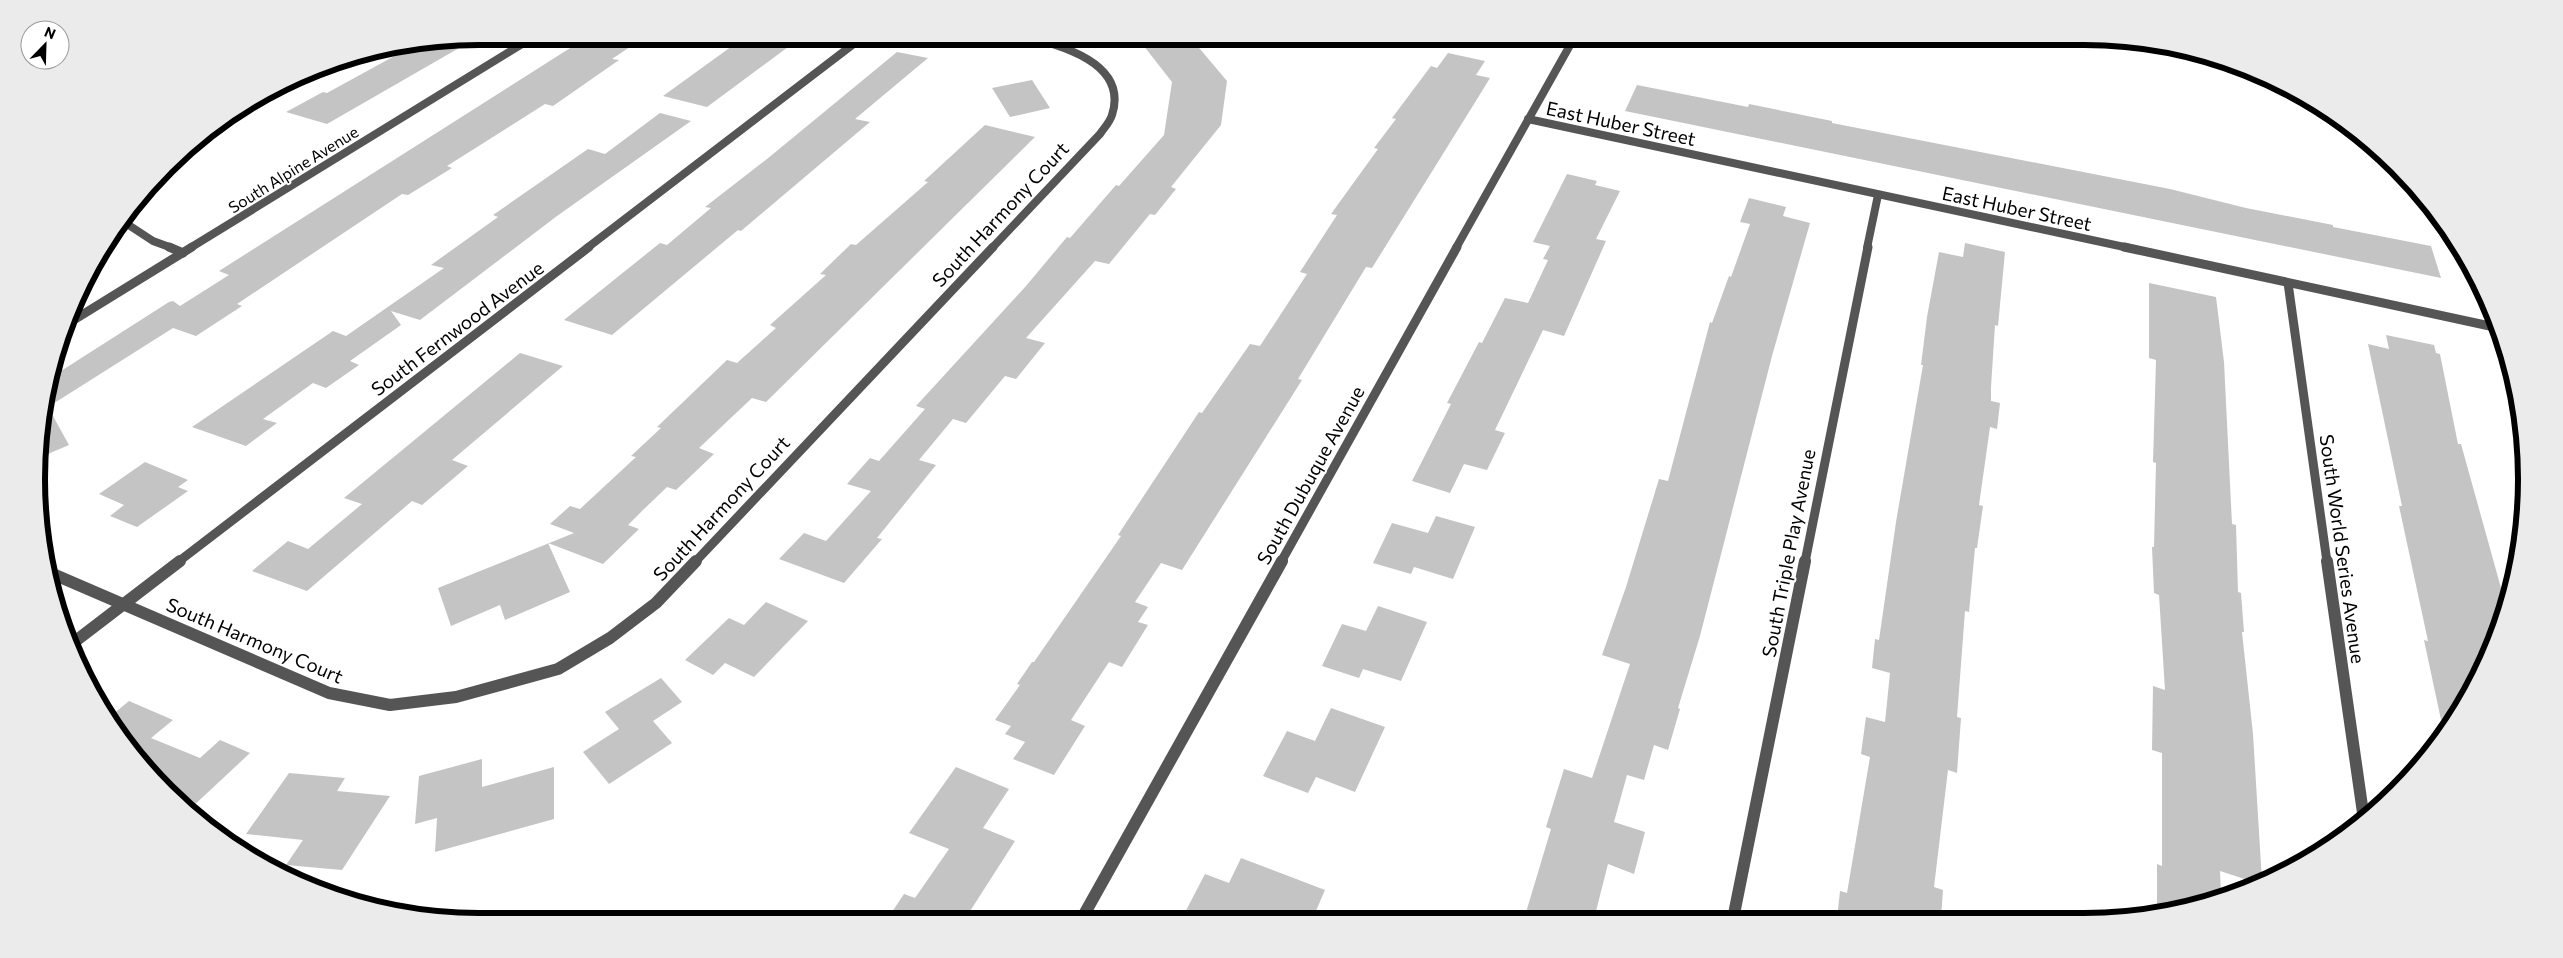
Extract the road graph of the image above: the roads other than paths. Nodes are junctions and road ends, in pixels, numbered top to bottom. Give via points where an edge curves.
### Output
1 (520, 45) edge
2 (852, 45) edge
3 (1058, 45) edge
4 (1569, 46) dead end
5 (1528, 120) junction
6 (1878, 195) junction
7 (128, 225) edge
8 (183, 253) junction
9 (2288, 283) junction
10 (76, 319) edge
11 (2490, 326) edge
12 (56, 575) edge
13 (125, 604) junction
14 (76, 641) edge
15 (2363, 811) edge
16 (1085, 913) edge
17 (1733, 913) edge

1 - 8 street, South Alpine Avenue
2 - 13 street, South Fernwood Avenue
3 - 13 street, South Harmony Court via 1088,58 1112,84 1114,110 1111,118 1093,141 656,603 610,638 558,669 456,696 390,705 329,693
4 - 5 street, South Dubuque Avenue
5 - 6 street, East Huber Street
5 - 16 street, South Dubuque Avenue
6 - 9 street, East Huber Street
6 - 17 street, South Triple Play Avenue
7 - 8 street via 153,241
8 - 10 street, South Alpine Avenue
9 - 11 street, East Huber Street
9 - 15 street, South World Series Avenue
12 - 13 street, South Harmony Court
13 - 14 street, South Fernwood Avenue

